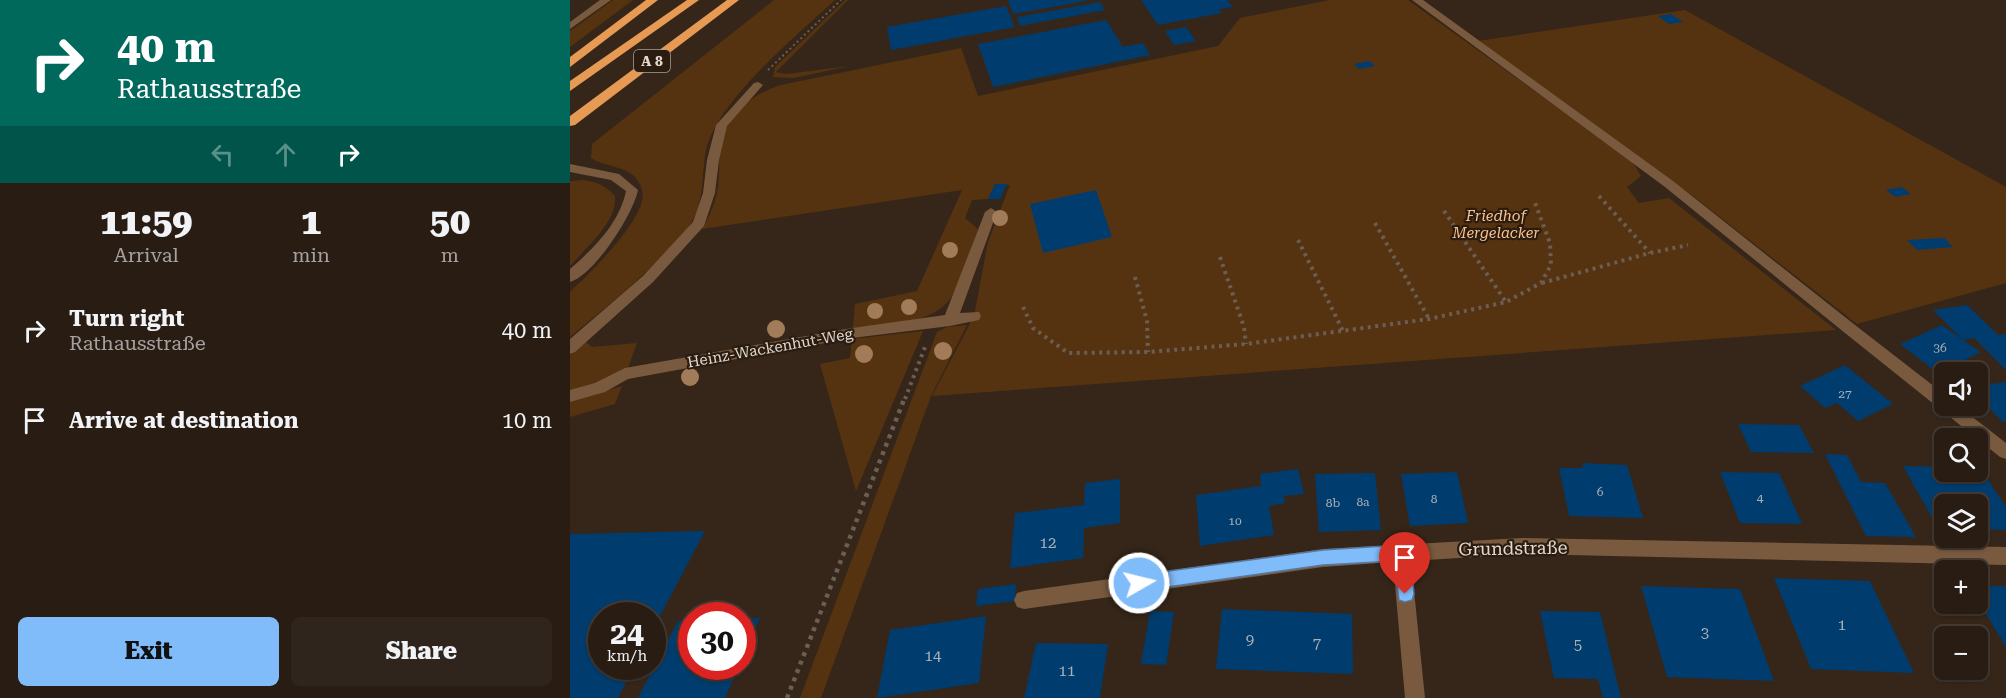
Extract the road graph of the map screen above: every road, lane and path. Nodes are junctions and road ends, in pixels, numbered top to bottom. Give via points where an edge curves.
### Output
1 (606, 0) edge
2 (653, 0) edge
3 (694, 0) edge
4 (734, 0) edge
5 (841, 0) edge
6 (1416, 0) edge
7 (570, 26) edge
8 (570, 63) edge
9 (758, 85) joint
10 (570, 87) edge
11 (570, 122) edge
12 (570, 168) edge
13 (1599, 196) dead end
14 (1535, 202) dead end
15 (1444, 211) dead end
16 (991, 212) dead end
17 (1375, 223) dead end
18 (1298, 240) dead end
19 (1688, 245) dead end
20 (1650, 253) junction
21 (1220, 257) dead end
22 (570, 277) edge
23 (1136, 277) dead end
24 (1541, 283) junction
25 (1506, 302) junction
26 (1023, 307) dead end
27 (974, 316) dead end
28 (1429, 319) junction
29 (950, 321) junction
30 (934, 324) junction
31 (1343, 331) junction
32 (1246, 344) junction
33 (570, 348) edge
34 (1148, 352) junction
35 (1934, 395) edge
36 (570, 396) edge
37 (1960, 416) edge
38 (2006, 452) edge
39 (1401, 552) junction
40 (2006, 556) edge
41 (1024, 600) dead end
42 (787, 698) edge
43 (1415, 698) edge

1 - 7 street
2 - 8 highway
3 - 10 highway, A 8
4 - 11 highway, A 8
5 - 9 path via 766,71
6 - 35 street via 1669,184
9 - 33 street via 722,125 699,223 648,279
12 - 22 street via 615,177 632,190 631,203 622,219
13 - 20 path
14 - 24 path via 1550,243 1551,265
15 - 25 path
16 - 29 street
17 - 28 path
18 - 31 path
19 - 20 path
20 - 24 path
21 - 32 path
23 - 34 path via 1147,321
24 - 25 path
25 - 28 path
26 - 34 path via 1033,328 1068,353
27 - 29 street, Heinz-Wackenhut-Weg
28 - 31 path
29 - 30 street, Heinz-Wackenhut-Weg
30 - 36 street, Heinz-Wackenhut-Weg via 852,333 626,374 599,388
30 - 42 path
31 - 32 path
32 - 34 path
37 - 38 street
39 - 40 street, Grundstraße via 1522,546
39 - 41 street, Grundstraße via 1323,558
39 - 43 street

